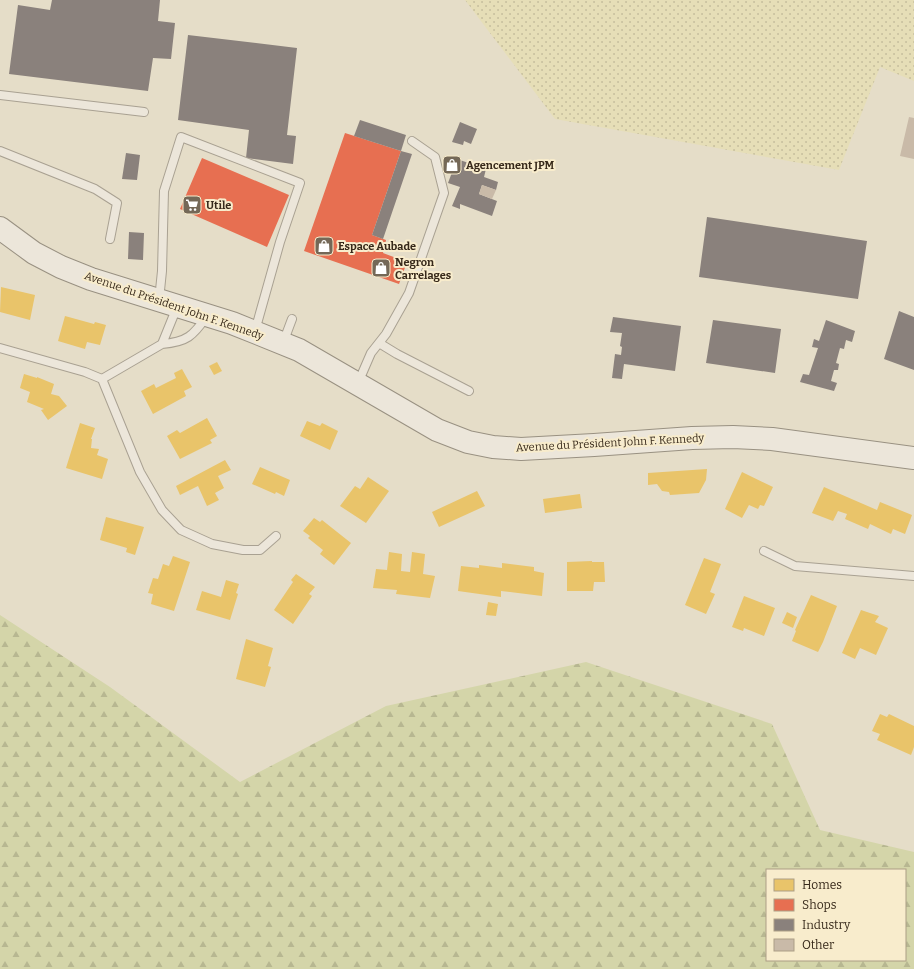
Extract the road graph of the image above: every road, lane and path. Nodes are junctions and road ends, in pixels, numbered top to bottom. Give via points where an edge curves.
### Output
1 (0, 95) edge
2 (144, 112) dead end
3 (412, 141) dead end
4 (0, 151) edge
5 (0, 222) edge
6 (7, 233) edge
7 (110, 239) dead end
8 (168, 303) junction
9 (206, 316) junction
10 (292, 319) dead end
11 (254, 332) junction
12 (379, 343) junction
13 (162, 344) junction
14 (283, 344) junction
15 (0, 348) edge
16 (102, 379) junction
17 (357, 383) junction
18 (469, 391) dead end
19 (914, 458) edge
20 (276, 536) dead end
21 (764, 551) dead end
22 (914, 576) edge

1 - 2 lane
3 - 12 lane via 435,157 444,193 409,293
4 - 7 lane via 95,189 117,204
5 - 6 main road, Avenue du Président John F. Kennedy
6 - 8 main road, Avenue du Président John F. Kennedy via 34,253 61,267
8 - 9 main road, Avenue du Président John F. Kennedy
8 - 11 lane via 162,271 164,190 181,137 300,183
8 - 13 lane
9 - 11 main road, Avenue du Président John F. Kennedy
9 - 13 lane via 196,332 178,343
10 - 14 lane
11 - 14 main road, Avenue du Président John F. Kennedy
12 - 17 lane via 371,352
12 - 18 lane
13 - 16 lane
14 - 17 main road, Avenue du Président John F. Kennedy
15 - 16 lane
16 - 20 lane via 140,472 162,510 181,530 212,544 244,550 260,550
17 - 19 main road, Avenue du Président John F. Kennedy via 437,430 493,448 520,449 733,437 772,439
21 - 22 lane via 795,566

